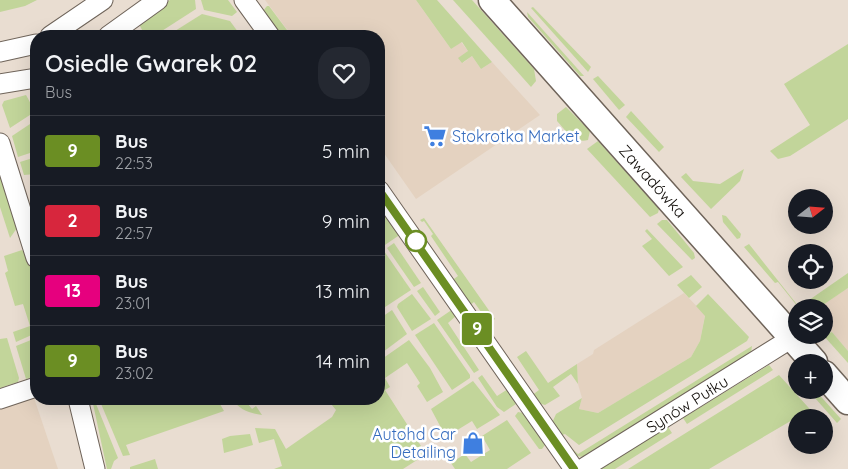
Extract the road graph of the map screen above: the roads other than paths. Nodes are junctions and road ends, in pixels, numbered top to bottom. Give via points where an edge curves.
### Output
1 (103, 0) edge
2 (158, 0) edge
3 (244, 0) edge
4 (492, 0) edge
5 (59, 30) edge
6 (116, 30) edge
7 (266, 30) edge
8 (30, 45) edge
9 (0, 52) edge
10 (30, 79) edge
11 (0, 84) edge
12 (0, 143) edge
13 (385, 201) edge
14 (30, 239) edge
15 (788, 333) edge
16 (788, 340) edge
17 (798, 344) edge
18 (807, 354) edge
19 (833, 384) edge
20 (30, 389) edge
21 (0, 399) edge
22 (848, 401) edge
23 (79, 405) edge
24 (95, 469) edge
25 (574, 469) edge
26 (582, 469) edge

1 - 5 street
2 - 6 street
3 - 7 street
4 - 15 main road, Zawadówka
8 - 9 street
10 - 11 street
12 - 14 street
13 - 25 street
16 - 26 street, Synów Pułku
17 - 18 main road, Zawadówka
19 - 22 main road
20 - 21 street
23 - 24 street

